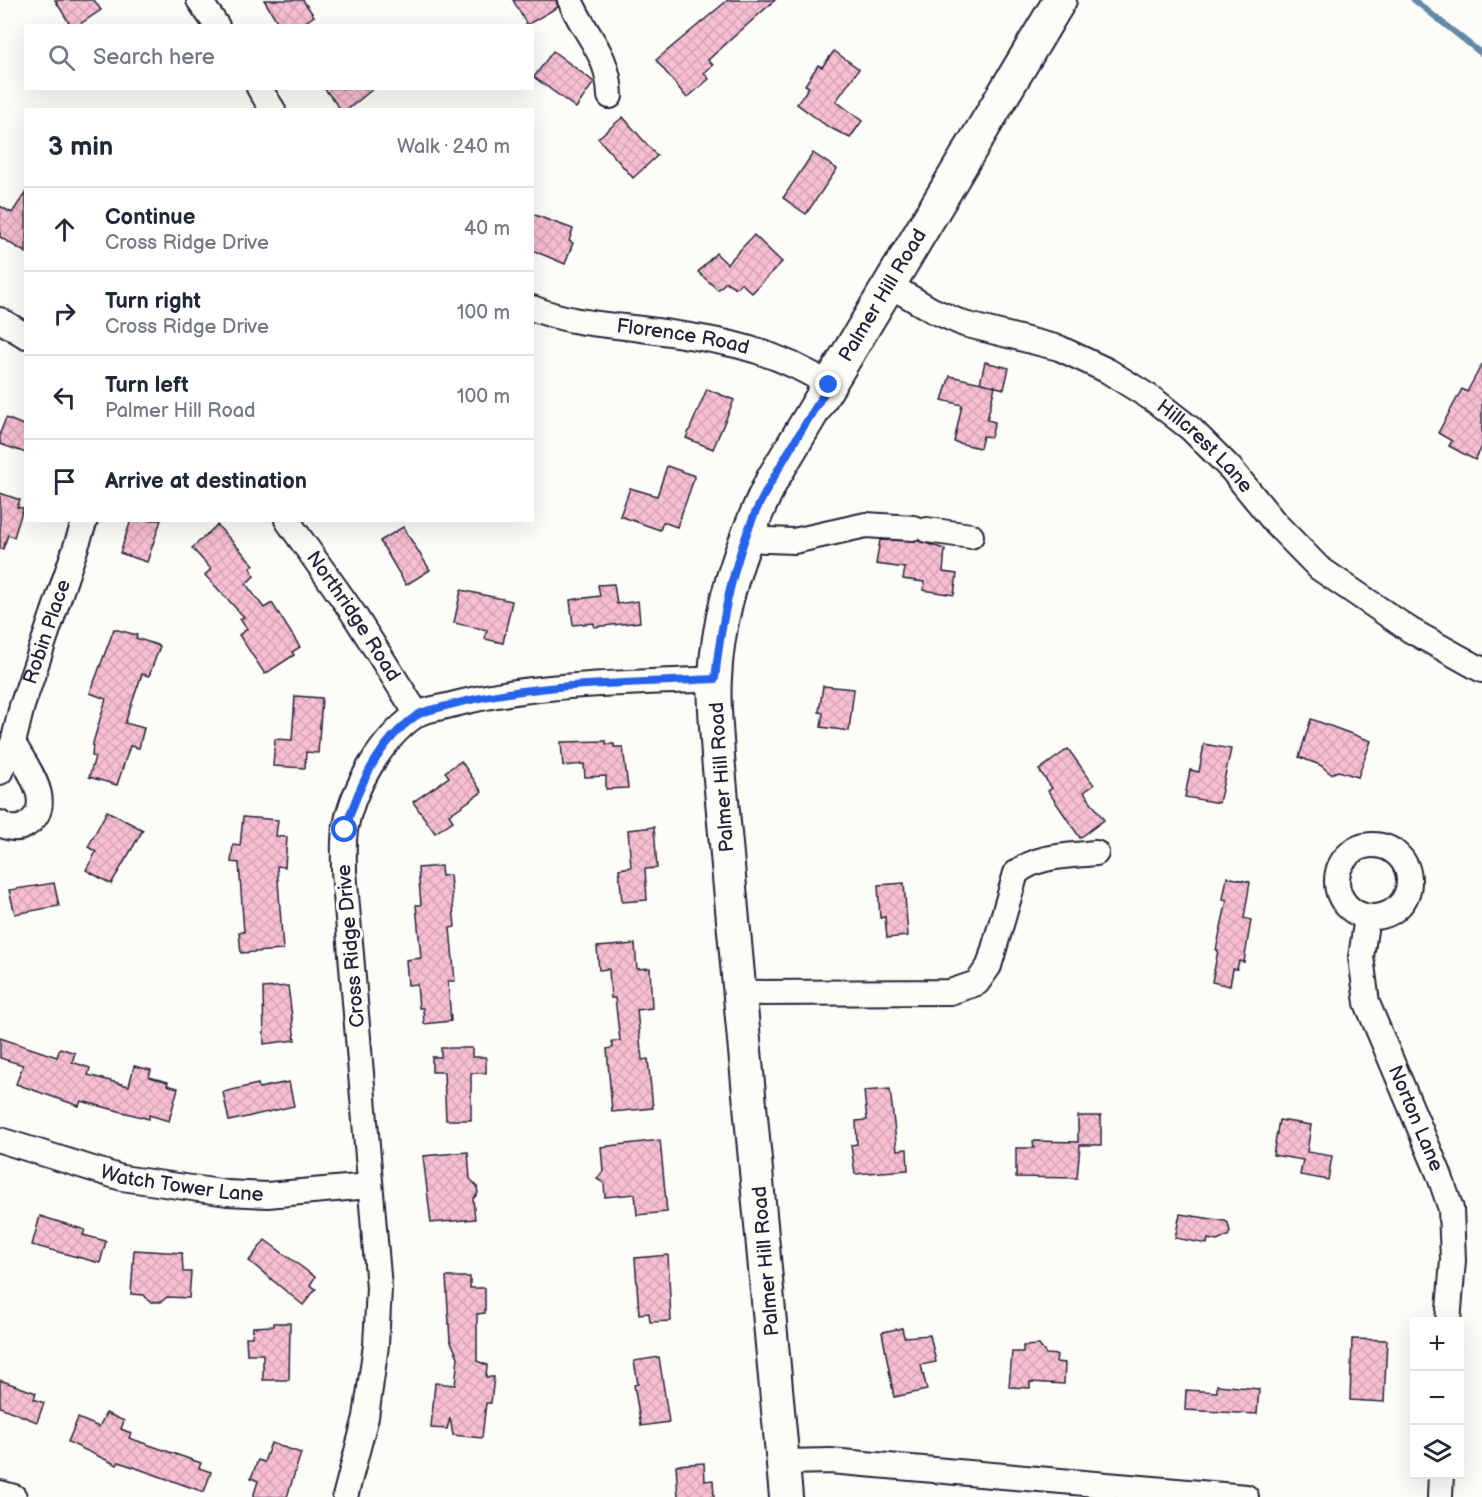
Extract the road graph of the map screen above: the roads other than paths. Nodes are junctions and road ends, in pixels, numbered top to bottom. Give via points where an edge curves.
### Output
1 (200, 0) edge
2 (570, 0) edge
3 (1060, 0) edge
4 (215, 24) edge
5 (260, 90) edge
6 (610, 96) dead end
7 (272, 108) edge
8 (889, 285) junction
9 (534, 309) edge
10 (0, 320) edge
11 (24, 335) edge
12 (829, 385) junction
13 (84, 522) edge
14 (288, 522) edge
15 (971, 536) dead end
16 (745, 538) junction
17 (1482, 670) edge
18 (715, 679) junction
19 (417, 714) junction
20 (13, 743) junction
21 (0, 772) edge
22 (0, 823) edge
23 (1096, 853) dead end
24 (1367, 917) dead end
25 (740, 993) junction
26 (0, 1140) edge
27 (369, 1186) junction
28 (1448, 1317) edge
29 (784, 1462) junction
30 (1441, 1479) edge
31 (0, 1492) edge
32 (14, 1497) edge
33 (345, 1497) edge
34 (786, 1497) edge
35 (1246, 1497) edge
36 (1440, 1497) edge

1 - 4 street
2 - 6 street via 597,45 610,79
3 - 8 main road, Palmer Hill Road
5 - 7 street
8 - 12 main road, Palmer Hill Road
8 - 17 street, Hillcrest Lane via 964,324 1059,348 1154,400 1207,445 1319,568 1410,630
9 - 12 street, Florence Road via 579,324 744,345 775,355
10 - 11 street
12 - 16 main road, Palmer Hill Road via 772,480
13 - 20 street, Robin Place
14 - 19 street, Northridge Road via 353,613
15 - 16 street via 866,525 794,541
16 - 18 main road, Palmer Hill Road via 720,632
18 - 19 street, Cross Ridge Drive via 523,690
18 - 25 main road, Palmer Hill Road via 718,757
19 - 27 street, Cross Ridge Drive via 393,736 371,766 355,797 345,830 344,871
20 - 21 street, Robin Place
20 - 22 street via 42,805 36,819 22,828
23 - 25 street via 1027,863 1016,873 989,966 977,983 950,992
24 - 28 street, Norton Lane via 1361,957 1367,1003 1451,1209 1453,1260
25 - 29 main road, Palmer Hill Road
26 - 27 street, Watch Tower Lane via 122,1178 227,1193 267,1195
27 - 33 street, Cross Ridge Drive via 379,1288 376,1345 366,1417
29 - 34 main road, Palmer Hill Road
29 - 35 street via 850,1463
30 - 36 street
31 - 32 street

